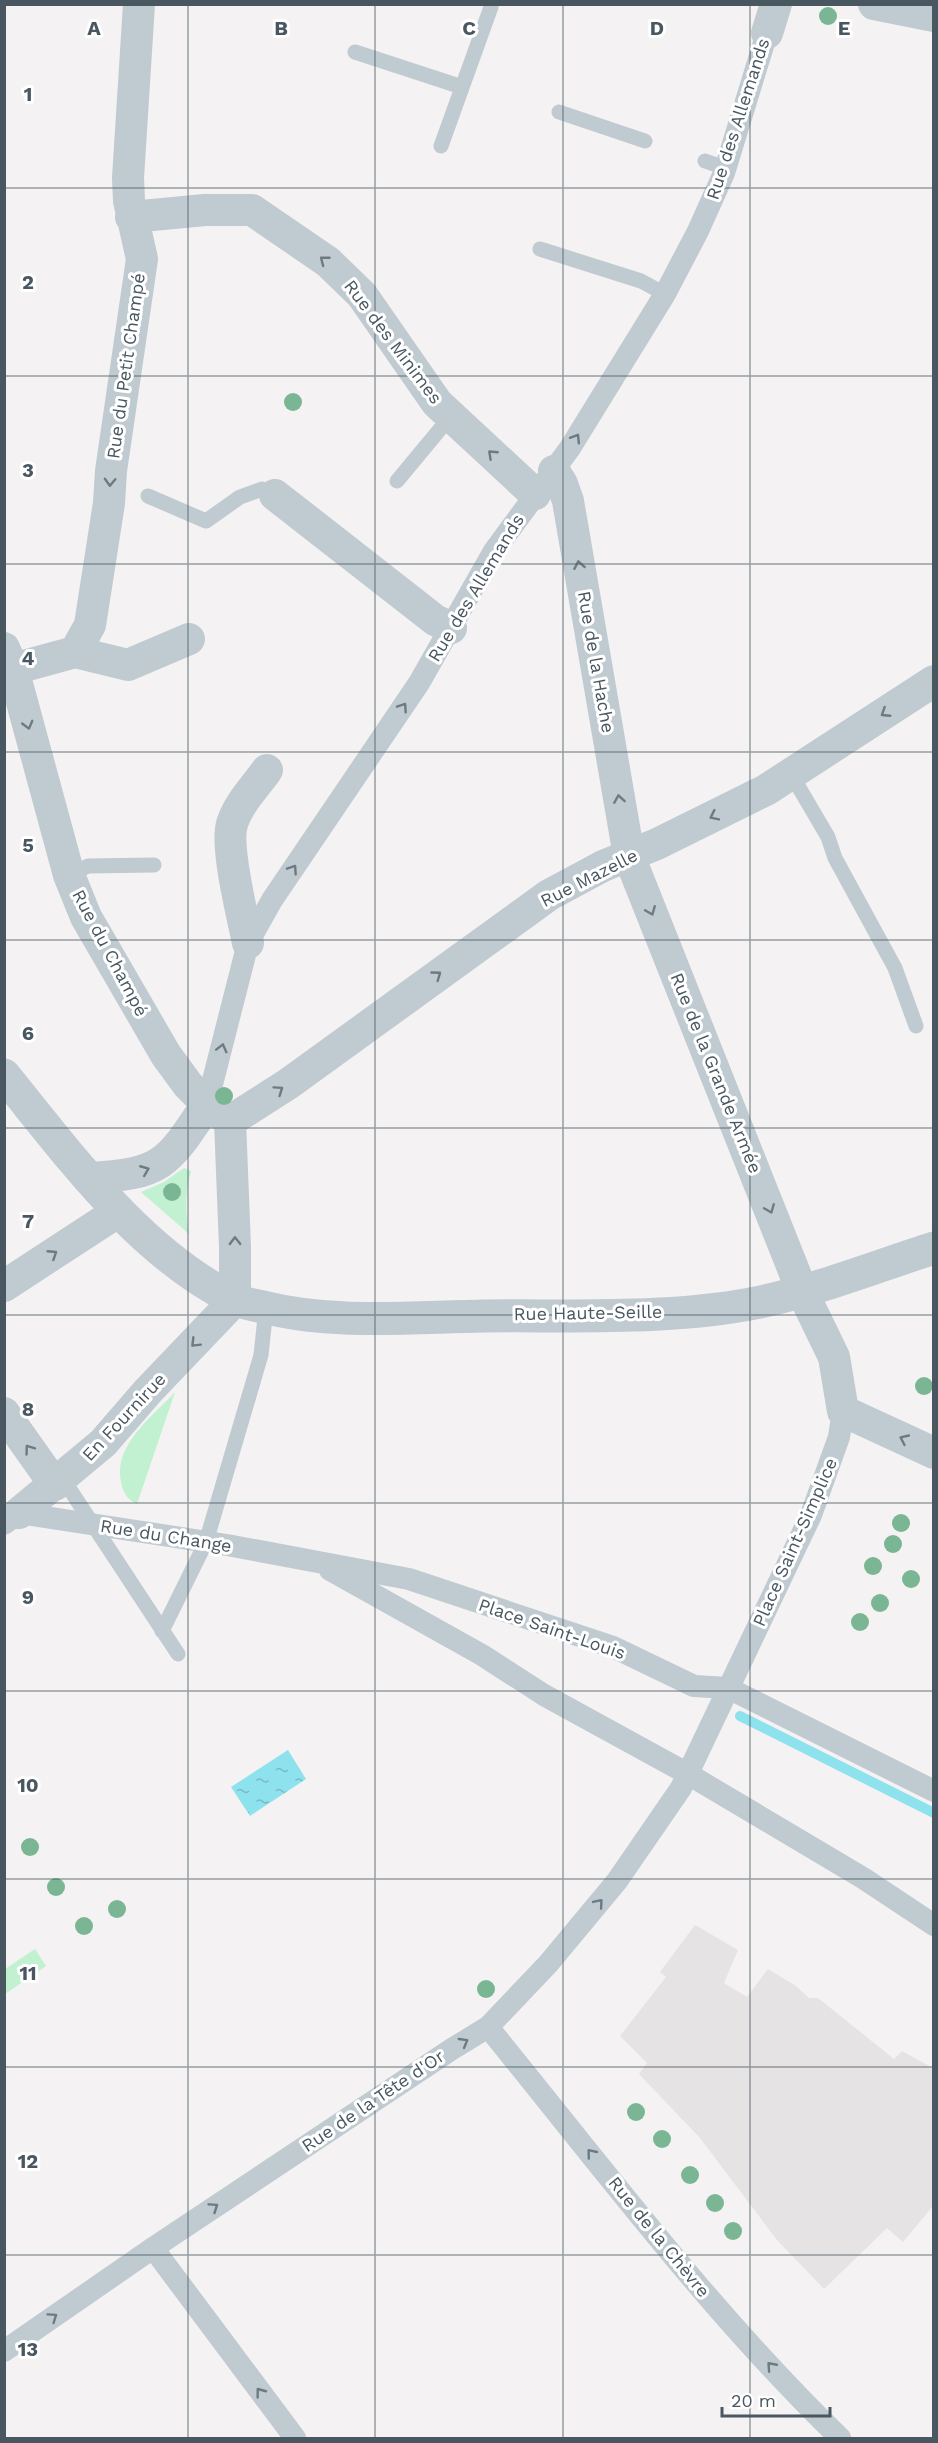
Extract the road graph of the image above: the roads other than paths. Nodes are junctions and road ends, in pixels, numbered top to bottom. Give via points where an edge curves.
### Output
1 (139, 4) edge
2 (874, 4) edge
3 (491, 7) dead end
4 (933, 16) edge
5 (771, 19) edge
6 (355, 52) dead end
7 (462, 87) junction
8 (559, 112) dead end
9 (645, 141) dead end
10 (441, 146) dead end
11 (131, 217) junction
12 (540, 249) dead end
13 (665, 294) junction
14 (451, 416) junction
15 (396, 481) dead end
16 (545, 482) junction
17 (275, 495) joint
18 (148, 496) dead end
19 (451, 628) junction
20 (189, 639) dead end
21 (75, 652) junction
22 (9, 658) edge
23 (933, 681) edge
24 (267, 770) dead end
25 (791, 774) junction
26 (629, 856) junction
27 (154, 865) dead end
28 (69, 875) junction
29 (248, 943) junction
30 (916, 1026) dead end
31 (4, 1075) edge
32 (218, 1112) junction
33 (88, 1178) junction
34 (119, 1211) junction
35 (933, 1248) edge
36 (4, 1286) edge
37 (802, 1291) junction
38 (250, 1304) junction
39 (843, 1412) junction
40 (4, 1413) edge
41 (933, 1453) edge
42 (59, 1482) junction
43 (12, 1519) edge
44 (93, 1525) junction
45 (206, 1542) junction
46 (312, 1560) junction
47 (409, 1580) joint
48 (162, 1631) junction
49 (178, 1654) dead end
50 (728, 1688) junction
51 (684, 1781) junction
52 (933, 1791) edge
53 (933, 1925) edge
54 (488, 2027) junction
55 (153, 2248) junction
56 (4, 2351) edge
57 (295, 2439) edge
58 (840, 2439) edge

1 - 11 street, Rue du Petit Champé via 128,178
2 - 4 street
3 - 7 lane
5 - 13 street, Rue des Allemands via 715,165 698,231
6 - 7 lane
7 - 10 lane
8 - 9 lane
14 -> 11 street, Rue des Minimes via 437,403 362,295 328,262 252,210
11 -> 21 street, Rue du Petit Champé via 142,259 90,625
12 - 13 lane via 641,281
16 -> 13 street, Rue des Allemands
14 - 15 lane
16 -> 14 street, Rue des Minimes
16 - 19 street, Rue des Allemands via 494,551
26 -> 16 street, Rue de la Hache via 568,501 562,484
17 - 18 lane via 262,489 240,497 206,521
17 - 19 street via 435,620
29 -> 19 street, Rue des Allemands via 272,900 419,683
20 - 21 street via 128,665
21 - 22 street
22 -> 28 street, Rue du Champé
23 -> 25 street, Rue Mazelle
24 - 29 street via 231,826 232,856
25 -> 26 street, Rue Mazelle
25 - 30 lane via 895,968
32 -> 26 street, Rue Mazelle via 288,1084 549,895
26 -> 37 street, Rue de la Grande Armée
27 - 28 lane via 88,866
28 - 32 street, Rue du Champé via 86,917 166,1055 188,1085
32 -> 29 street, Rue des Allemands
31 - 33 street
33 -> 32 street via 135,1174 160,1163
38 -> 32 street via 236,1247
33 - 34 street
36 -> 34 street
34 - 38 street via 173,1260
35 - 37 street, Rue Haute-Seille
37 - 38 street, Rue Haute-Seille via 739,1305 645,1313 348,1317 283,1312
37 - 39 street, Place Saint-Simplice via 834,1358
38 -> 42 street, En Fournirue via 148,1391 103,1443
38 - 45 lane via 261,1355
41 -> 39 street
39 - 50 street, Place Saint-Simplice via 839,1437 811,1515
42 -> 40 street
42 - 43 street, En Fournirue
42 - 44 lane
43 - 44 street, Rue du Change
44 - 45 street, Rue du Change
44 - 48 lane
45 - 46 street, Rue du Change
45 - 48 lane
46 - 47 street, Rue du Change
46 - 51 street, Rue du Change via 482,1655
47 - 50 street, Place Saint-Louis via 613,1647 694,1686
48 - 49 lane
50 - 51 street
50 - 52 street, Place Saint-Louis
51 - 53 street via 863,1878
54 -> 51 street, Rue de la Tête d'Or via 548,1964 617,1881
55 -> 54 street, Rue de la Tête d'Or
58 -> 54 street, Rue de la Chèvre via 715,2305
56 -> 55 street, Rue de la Tête d'Or
57 -> 55 street

